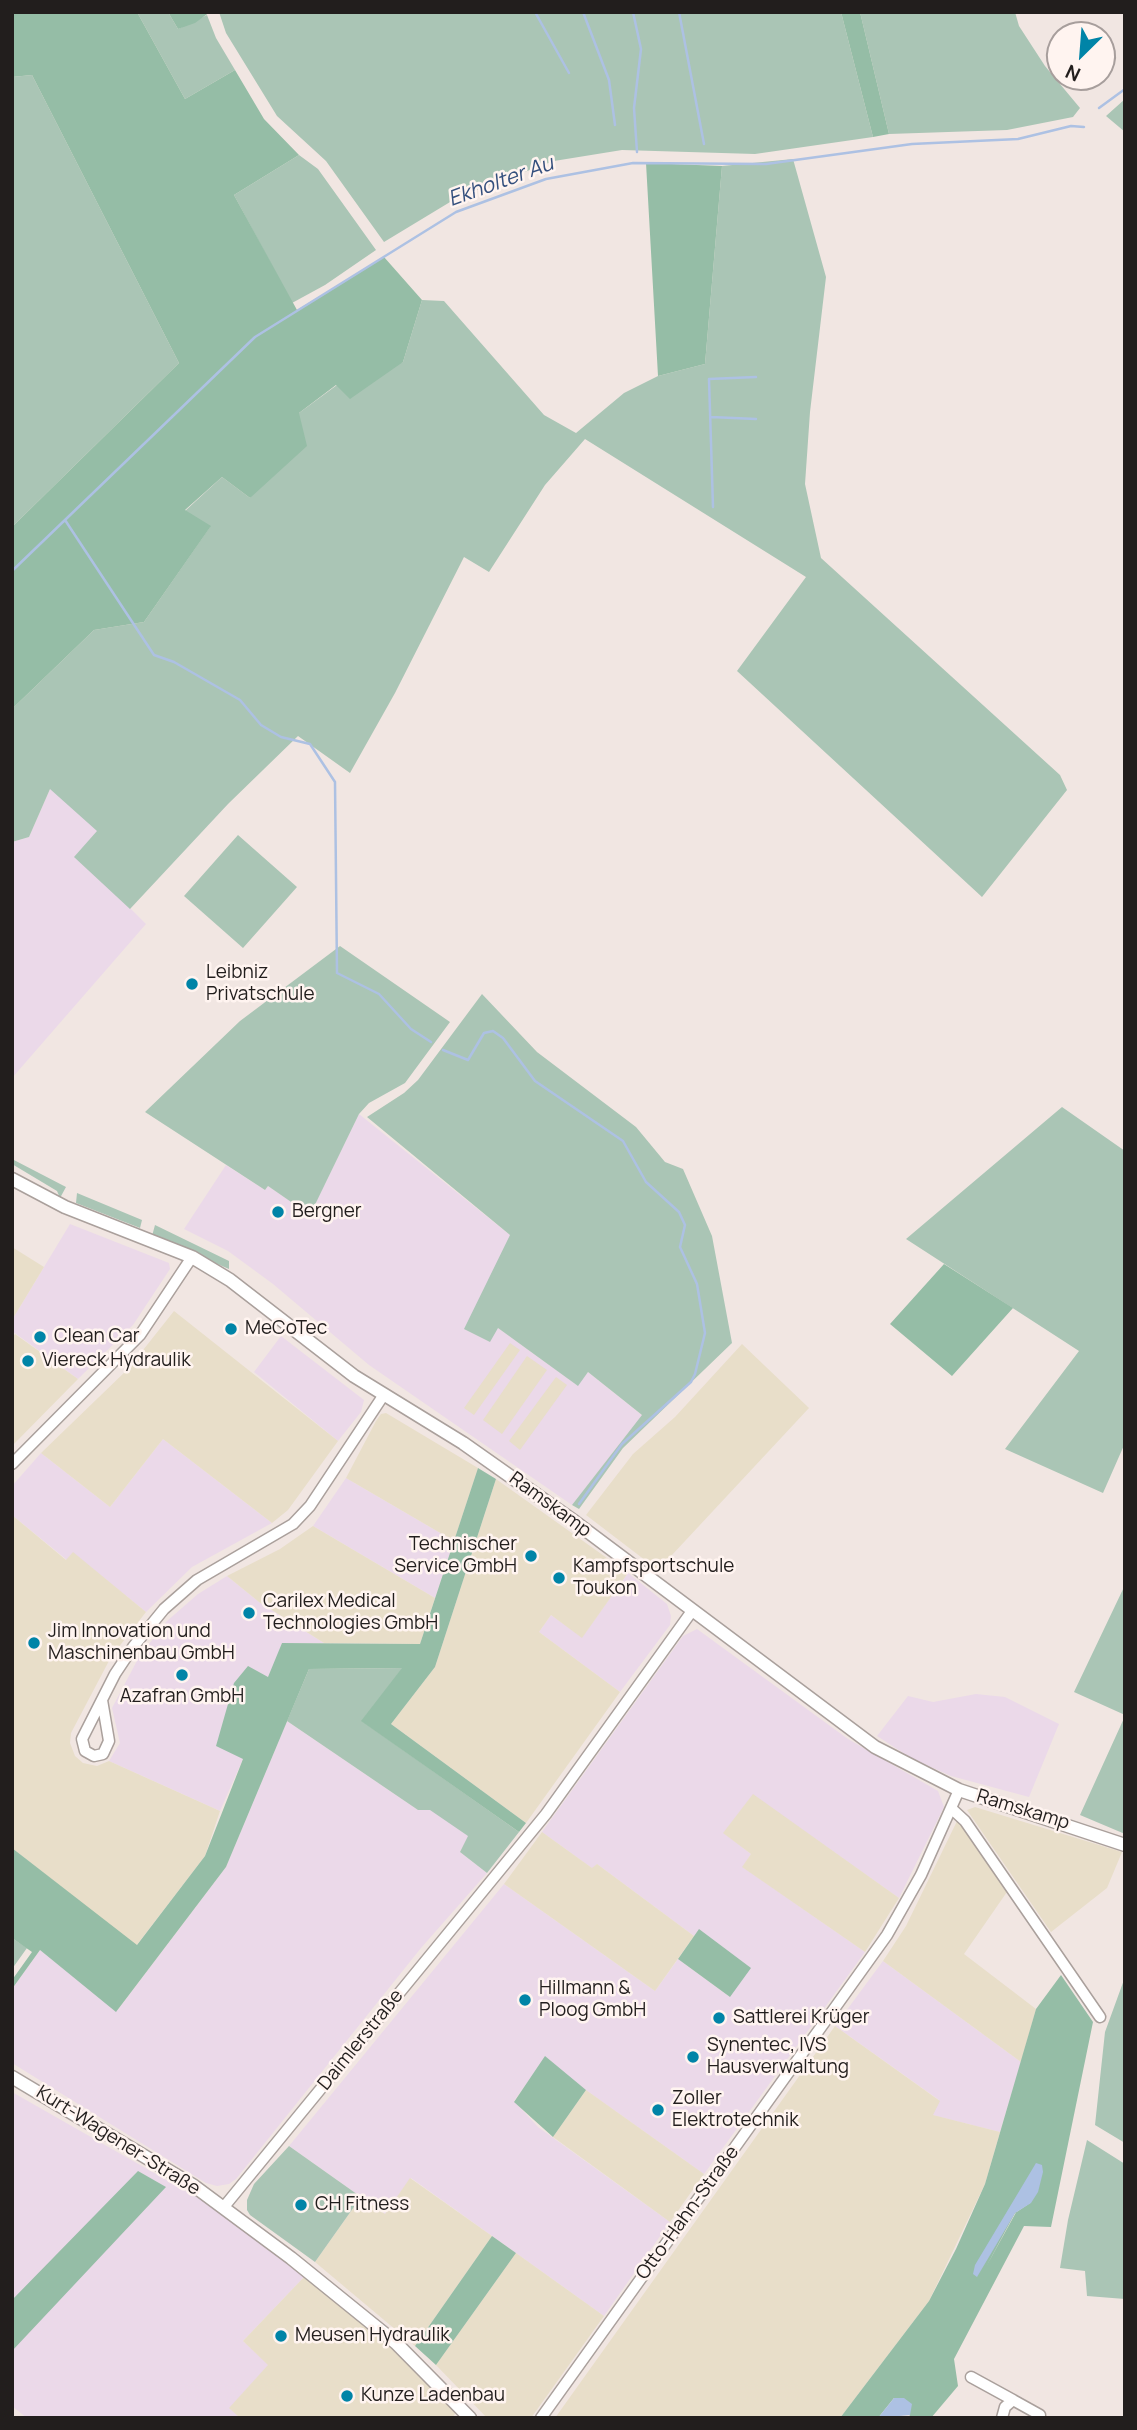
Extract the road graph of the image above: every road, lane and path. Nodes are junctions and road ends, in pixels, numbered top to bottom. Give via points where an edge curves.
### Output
1 (12, 1179) edge
2 (192, 1257) junction
3 (383, 1396) junction
4 (12, 1464) edge
5 (692, 1611) junction
6 (102, 1700) dead end
7 (959, 1790) junction
8 (952, 1809) junction
9 (1125, 1845) edge
10 (1100, 2017) dead end
11 (12, 2077) edge
12 (223, 2208) junction
13 (971, 2376) dead end
14 (1013, 2400) junction
15 (1041, 2417) edge
16 (470, 2418) edge
17 (541, 2418) edge
18 (1002, 2418) edge

1 - 2 street, Ramskamp via 70,1209
2 - 3 street, Ramskamp via 239,1286
2 - 4 street via 140,1335
3 - 5 street, Ramskamp via 491,1462
3 - 6 street via 301,1516 179,1594 128,1654
5 - 7 street, Ramskamp via 875,1746
5 - 12 street, Daimlerstraße via 546,1814
7 - 8 street, Otto-Hahn-Straße
7 - 9 street, Ramskamp
8 - 10 street, Ramskamp via 965,1821
8 - 17 street, Otto-Hahn-Straße via 887,1935
11 - 12 street, Kurt-Wagener-Straße
12 - 16 street via 396,2343
13 - 14 street
14 - 15 street
14 - 18 street

